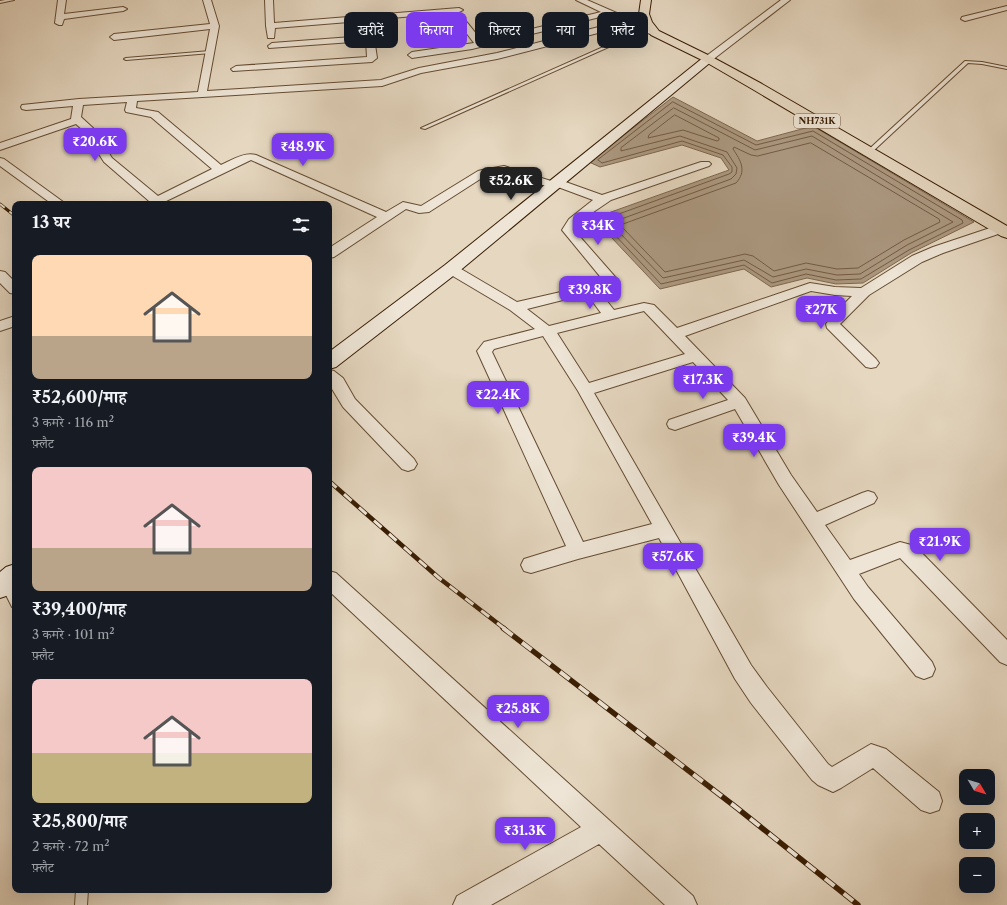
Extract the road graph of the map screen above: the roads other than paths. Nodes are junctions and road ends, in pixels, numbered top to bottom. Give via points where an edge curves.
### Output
1 (12, 0) edge
2 (207, 0) edge
3 (269, 0) edge
4 (580, 0) edge
5 (646, 0) edge
6 (786, 0) edge
7 (0, 2) edge
8 (62, 8) edge
9 (1007, 8) edge
10 (459, 10) dead end
11 (605, 12) edge
12 (123, 13) dead end
13 (398, 13) edge
14 (597, 15) edge
15 (965, 19) dead end
16 (344, 20) edge
17 (214, 26) junction
18 (270, 26) junction
19 (467, 28) edge
20 (597, 30) edge
21 (648, 30) edge
22 (534, 31) edge
23 (651, 31) junction
24 (114, 37) dead end
25 (475, 38) edge
26 (344, 43) edge
27 (475, 45) edge
28 (371, 48) edge
29 (455, 49) junction
30 (210, 52) junction
31 (412, 55) dead end
32 (272, 56) junction
33 (126, 59) dead end
34 (708, 59) junction
35 (476, 61) junction
36 (1007, 68) edge
37 (236, 69) dead end
38 (202, 94) junction
39 (133, 98) junction
40 (79, 102) junction
41 (26, 107) dead end
42 (77, 120) junction
43 (423, 128) dead end
44 (0, 147) edge
45 (869, 152) junction
46 (0, 161) edge
47 (705, 164) dead end
48 (220, 170) junction
49 (554, 184) junction
50 (602, 199) junction
51 (56, 201) edge
52 (152, 201) edge
53 (158, 201) edge
54 (387, 217) junction
55 (1003, 231) edge
56 (332, 252) edge
57 (452, 269) junction
58 (0, 275) edge
59 (12, 287) edge
60 (591, 290) junction
61 (864, 292) junction
62 (516, 307) junction
63 (610, 315) junction
64 (12, 322) edge
65 (0, 326) edge
66 (548, 331) junction
67 (676, 334) junction
68 (696, 356) junction
69 (332, 360) edge
70 (871, 363) dead end
71 (332, 378) edge
72 (585, 390) junction
73 (739, 402) junction
74 (675, 424) dead end
75 (408, 464) dead end
76 (868, 498) dead end
77 (813, 522) junction
78 (664, 529) junction
79 (578, 551) junction
80 (531, 565) dead end
81 (846, 570) junction
82 (332, 582) edge
83 (1007, 655) edge
84 (924, 669) dead end
85 (930, 801) dead end
86 (601, 829) junction
87 (82, 893) edge
88 (81, 905) edge
89 (466, 905) edge
90 (684, 905) edge

1 - 7 lane
2 - 17 street
3 - 18 street
4 - 11 street
5 - 23 highway via 644,14
6 - 34 street
8 - 12 street via 88,13
9 - 15 street
10 - 13 street via 429,9
14 - 22 street
16 - 18 street
17 - 24 street
17 - 30 street
18 - 32 street
19 - 25 street
20 - 35 street
21 - 23 street
23 - 34 highway, NH731K
23 - 43 lane
26 - 32 street
27 - 29 street
28 - 32 street via 372,58 369,60
29 - 31 street
29 - 35 street
30 - 33 lane
30 - 38 street
32 - 37 street
34 - 45 highway, NH731K
34 - 49 street
35 - 38 street via 419,71 382,83
36 - 45 lane via 968,62
38 - 39 street
39 - 40 street
39 - 48 street via 130,110 154,114
40 - 41 street
40 - 42 street via 75,116
42 - 44 street
42 - 52 street via 88,130 108,160
45 - 55 highway, NH731K
46 - 51 street
47 - 50 street
48 - 53 street
48 - 54 street via 252,157
49 - 50 street
49 - 54 street via 504,169 482,173 425,209 406,206
49 - 57 street
50 - 60 street via 568,227 610,279 610,283
54 - 56 street
55 - 61 street via 938,250 917,259
57 - 62 street
57 - 69 street
58 - 59 street
60 - 62 street
60 - 63 street
61 - 67 street via 810,287
61 - 70 street via 833,324 834,328
62 - 66 street
63 - 66 street
63 - 67 street via 649,308
64 - 65 street
66 - 72 street
66 - 79 street via 489,346 484,351
67 - 68 street
68 - 72 street
68 - 73 street
71 - 75 street via 349,403
72 - 78 street
73 - 74 street
73 - 77 street
76 - 77 street
77 - 81 street
78 - 79 street
78 - 85 street via 747,678 820,772 833,780 871,756 878,757
79 - 80 street
81 - 83 street via 900,550 908,552
81 - 84 street via 869,604
82 - 86 street
86 - 89 street
86 - 90 street
87 - 88 lane

